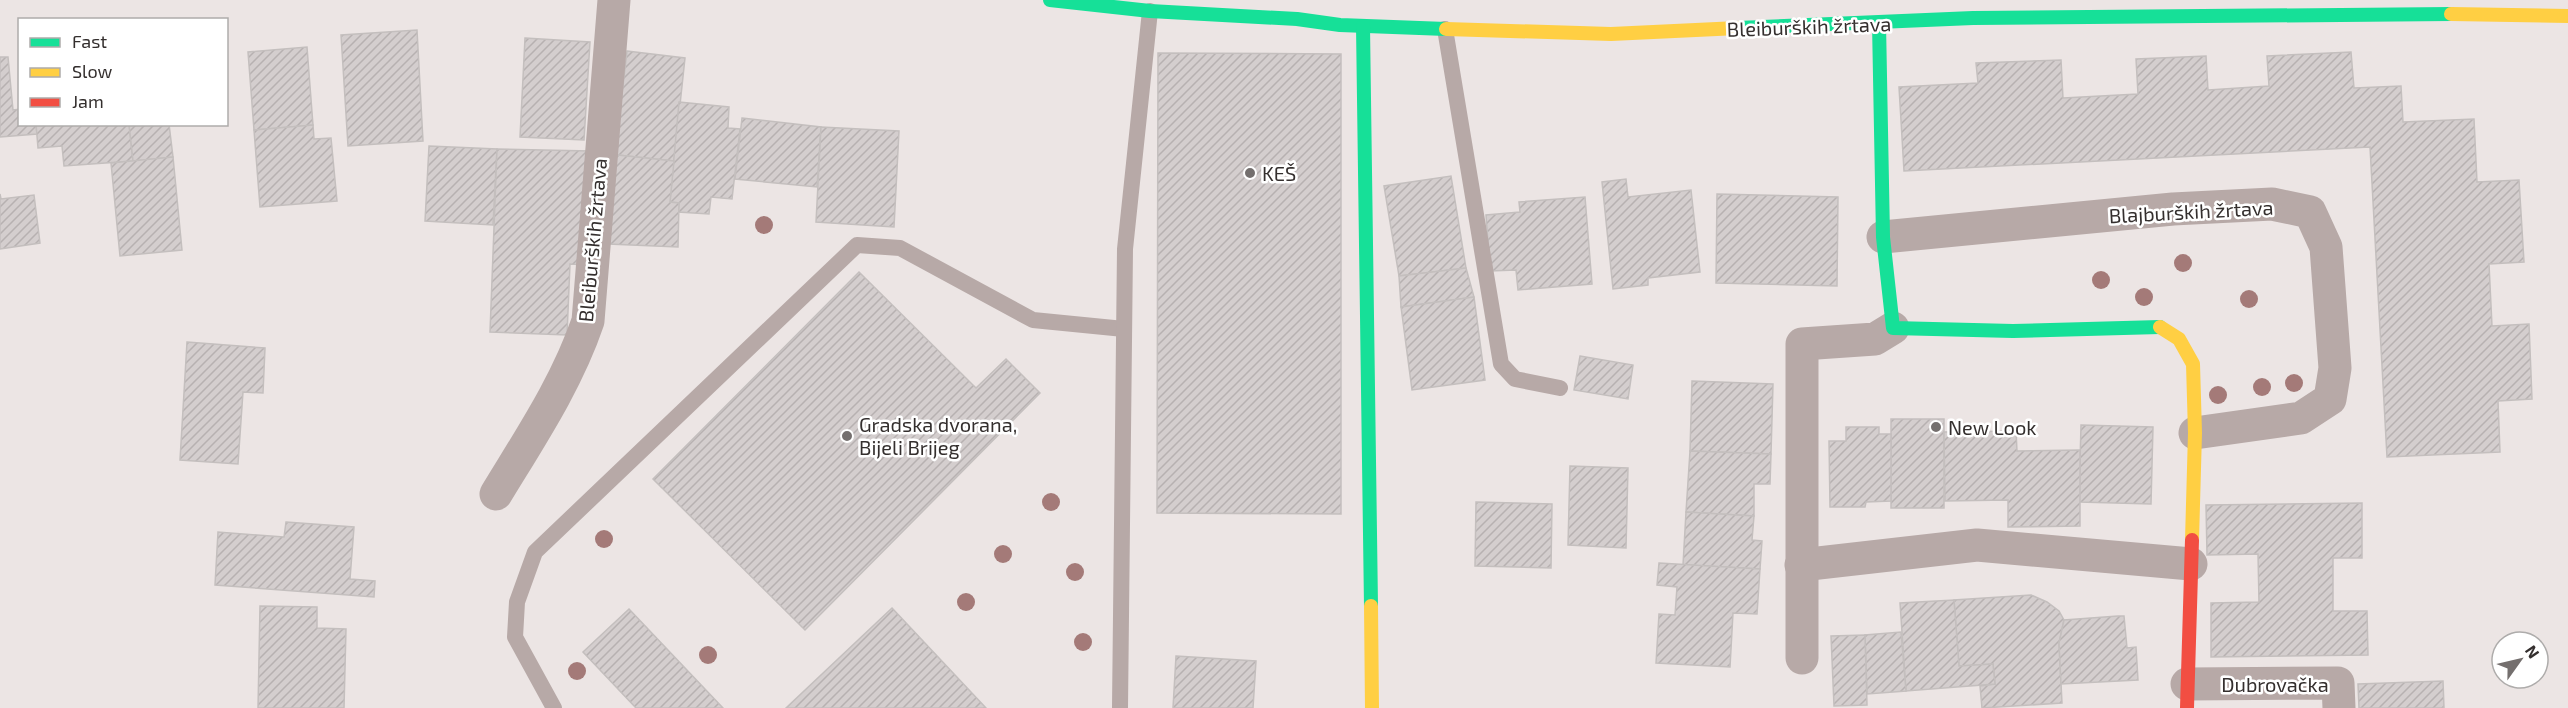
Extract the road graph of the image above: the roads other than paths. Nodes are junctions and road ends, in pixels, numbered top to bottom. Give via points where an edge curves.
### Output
1 (614, 0) edge
2 (1050, 0) edge
3 (1150, 11) junction
4 (2568, 16) edge
5 (1879, 24) junction
6 (1363, 26) junction
7 (1445, 29) junction
8 (1883, 237) junction
9 (1893, 328) junction
10 (1124, 329) junction
11 (1560, 388) dead end
12 (2194, 433) junction
13 (496, 494) dead end
14 (2191, 564) junction
15 (1801, 565) junction
16 (1802, 658) dead end
17 (2187, 696) edge
18 (554, 708) edge
19 (1120, 708) edge
20 (1372, 708) edge
21 (2339, 708) edge

1 - 13 street, Bleiburških žrtava via 588,321 556,395
2 - 3 street, Bleiburških žrtava
3 - 6 street, Bleiburških žrtava
3 - 10 lane via 1125,249
4 - 5 street, Bleiburških žrtava via 2424,13 1973,18
5 - 7 street, Bleiburških žrtava via 1611,34
5 - 8 street
6 - 7 street, Bleiburških žrtava
6 - 20 street
7 - 11 lane via 1501,364 1515,379
8 - 9 street
8 - 12 street, Blajburških žrtava via 2173,209 2272,204 2310,212 2326,247 2335,368 2330,399 2301,418
9 - 12 street via 2013,331 2159,326 2179,339 2193,364
9 - 15 street via 1875,339 1802,344
10 - 18 lane via 1033,320 900,248 857,245 535,552 517,602 515,637
10 - 19 lane
12 - 14 street
14 - 15 street via 1977,545
14 - 17 street, Dubrovačka
15 - 16 street
17 - 21 street, Dubrovačka via 2338,683

